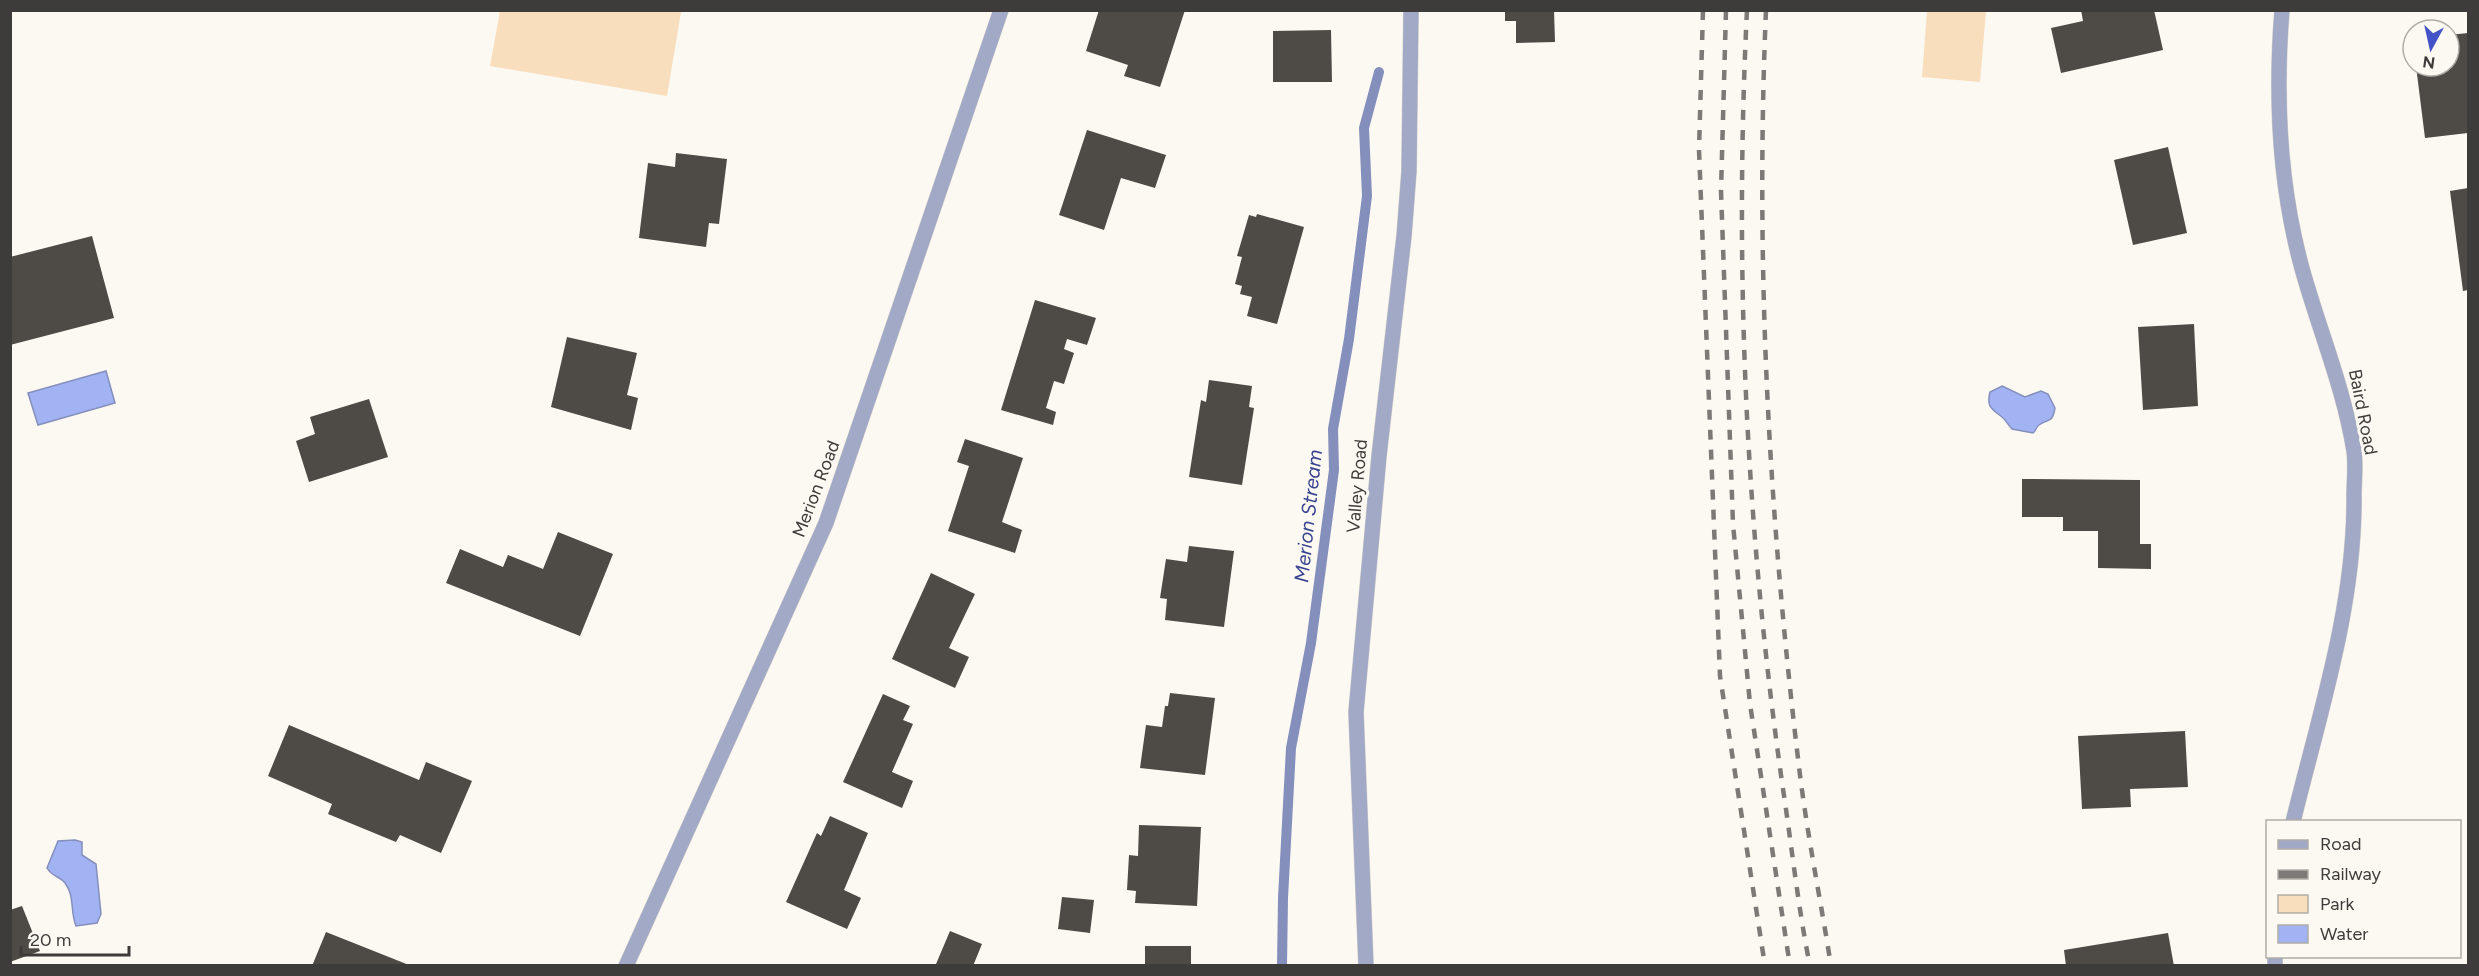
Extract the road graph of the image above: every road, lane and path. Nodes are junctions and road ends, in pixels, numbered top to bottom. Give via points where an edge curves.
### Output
1 (1001, 10) edge
2 (1411, 10) edge
3 (2282, 10) edge
4 (2293, 820) edge
5 (626, 966) edge
6 (1366, 966) edge

1 - 5 street, Merion Road via 826,523
2 - 6 street, Valley Road via 1404,236 1356,712
3 - 4 street, Baird Road via 2279,126 2287,207 2303,272 2333,361 2354,453 2355,542 2347,598

